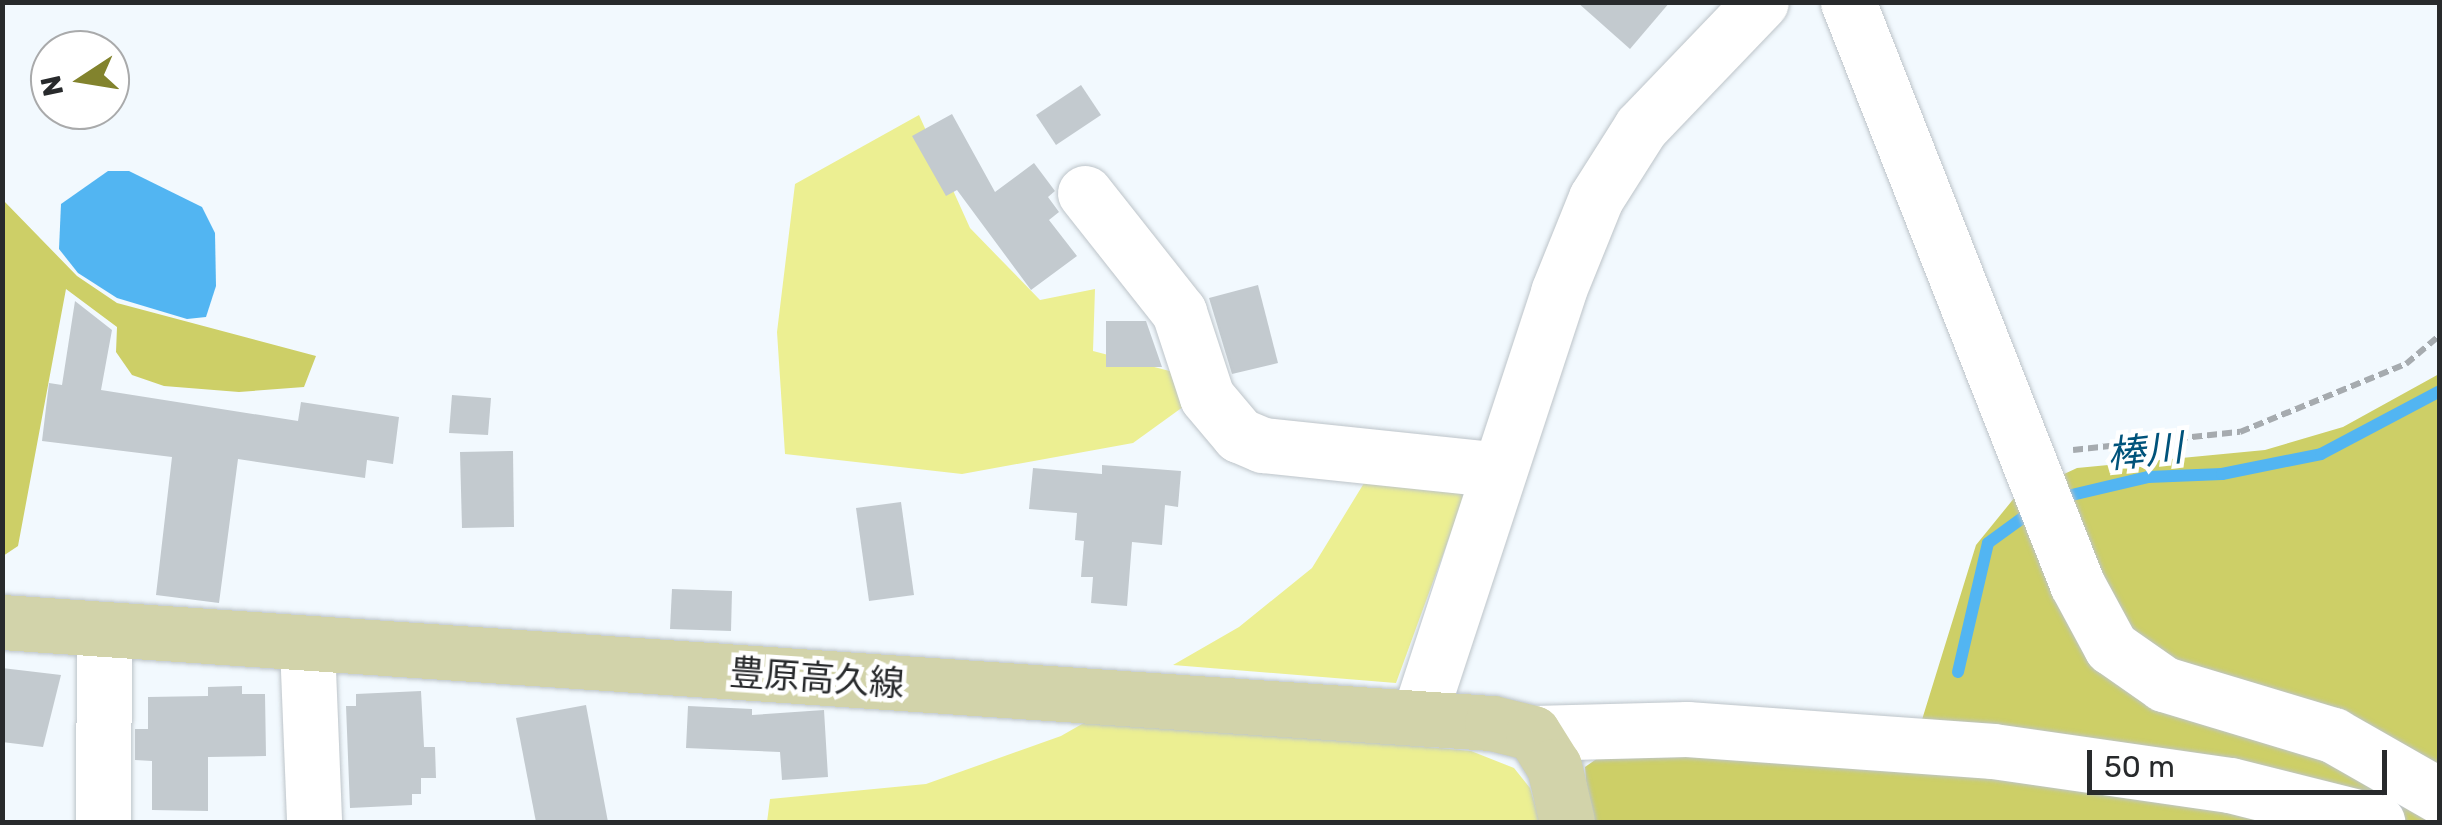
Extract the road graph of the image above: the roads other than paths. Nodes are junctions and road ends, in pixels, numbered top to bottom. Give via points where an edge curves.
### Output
1 (1761, 2) edge
2 (1848, 2) edge
3 (1085, 192) dead end
4 (1498, 470) junction
5 (2, 622) edge
6 (104, 630) junction
7 (308, 645) junction
8 (1419, 716) junction
9 (1532, 732) junction
10 (2440, 796) edge
11 (103, 822) edge
12 (314, 822) edge
13 (1567, 822) edge
14 (2377, 822) edge

1 - 4 street via 1641,127 1596,198
2 - 10 street via 2094,620 2138,670 2164,684 2333,735
3 - 4 street via 1170,299 1207,398 1239,435 1263,445
4 - 8 street
5 - 6 main road, 豊原高久線
6 - 7 main road, 豊原高久線
6 - 11 street
7 - 8 main road, 豊原高久線
7 - 12 street
8 - 9 main road, 豊原高久線
9 - 13 main road via 1554,766
9 - 14 street via 1686,729 1993,751 2230,785

